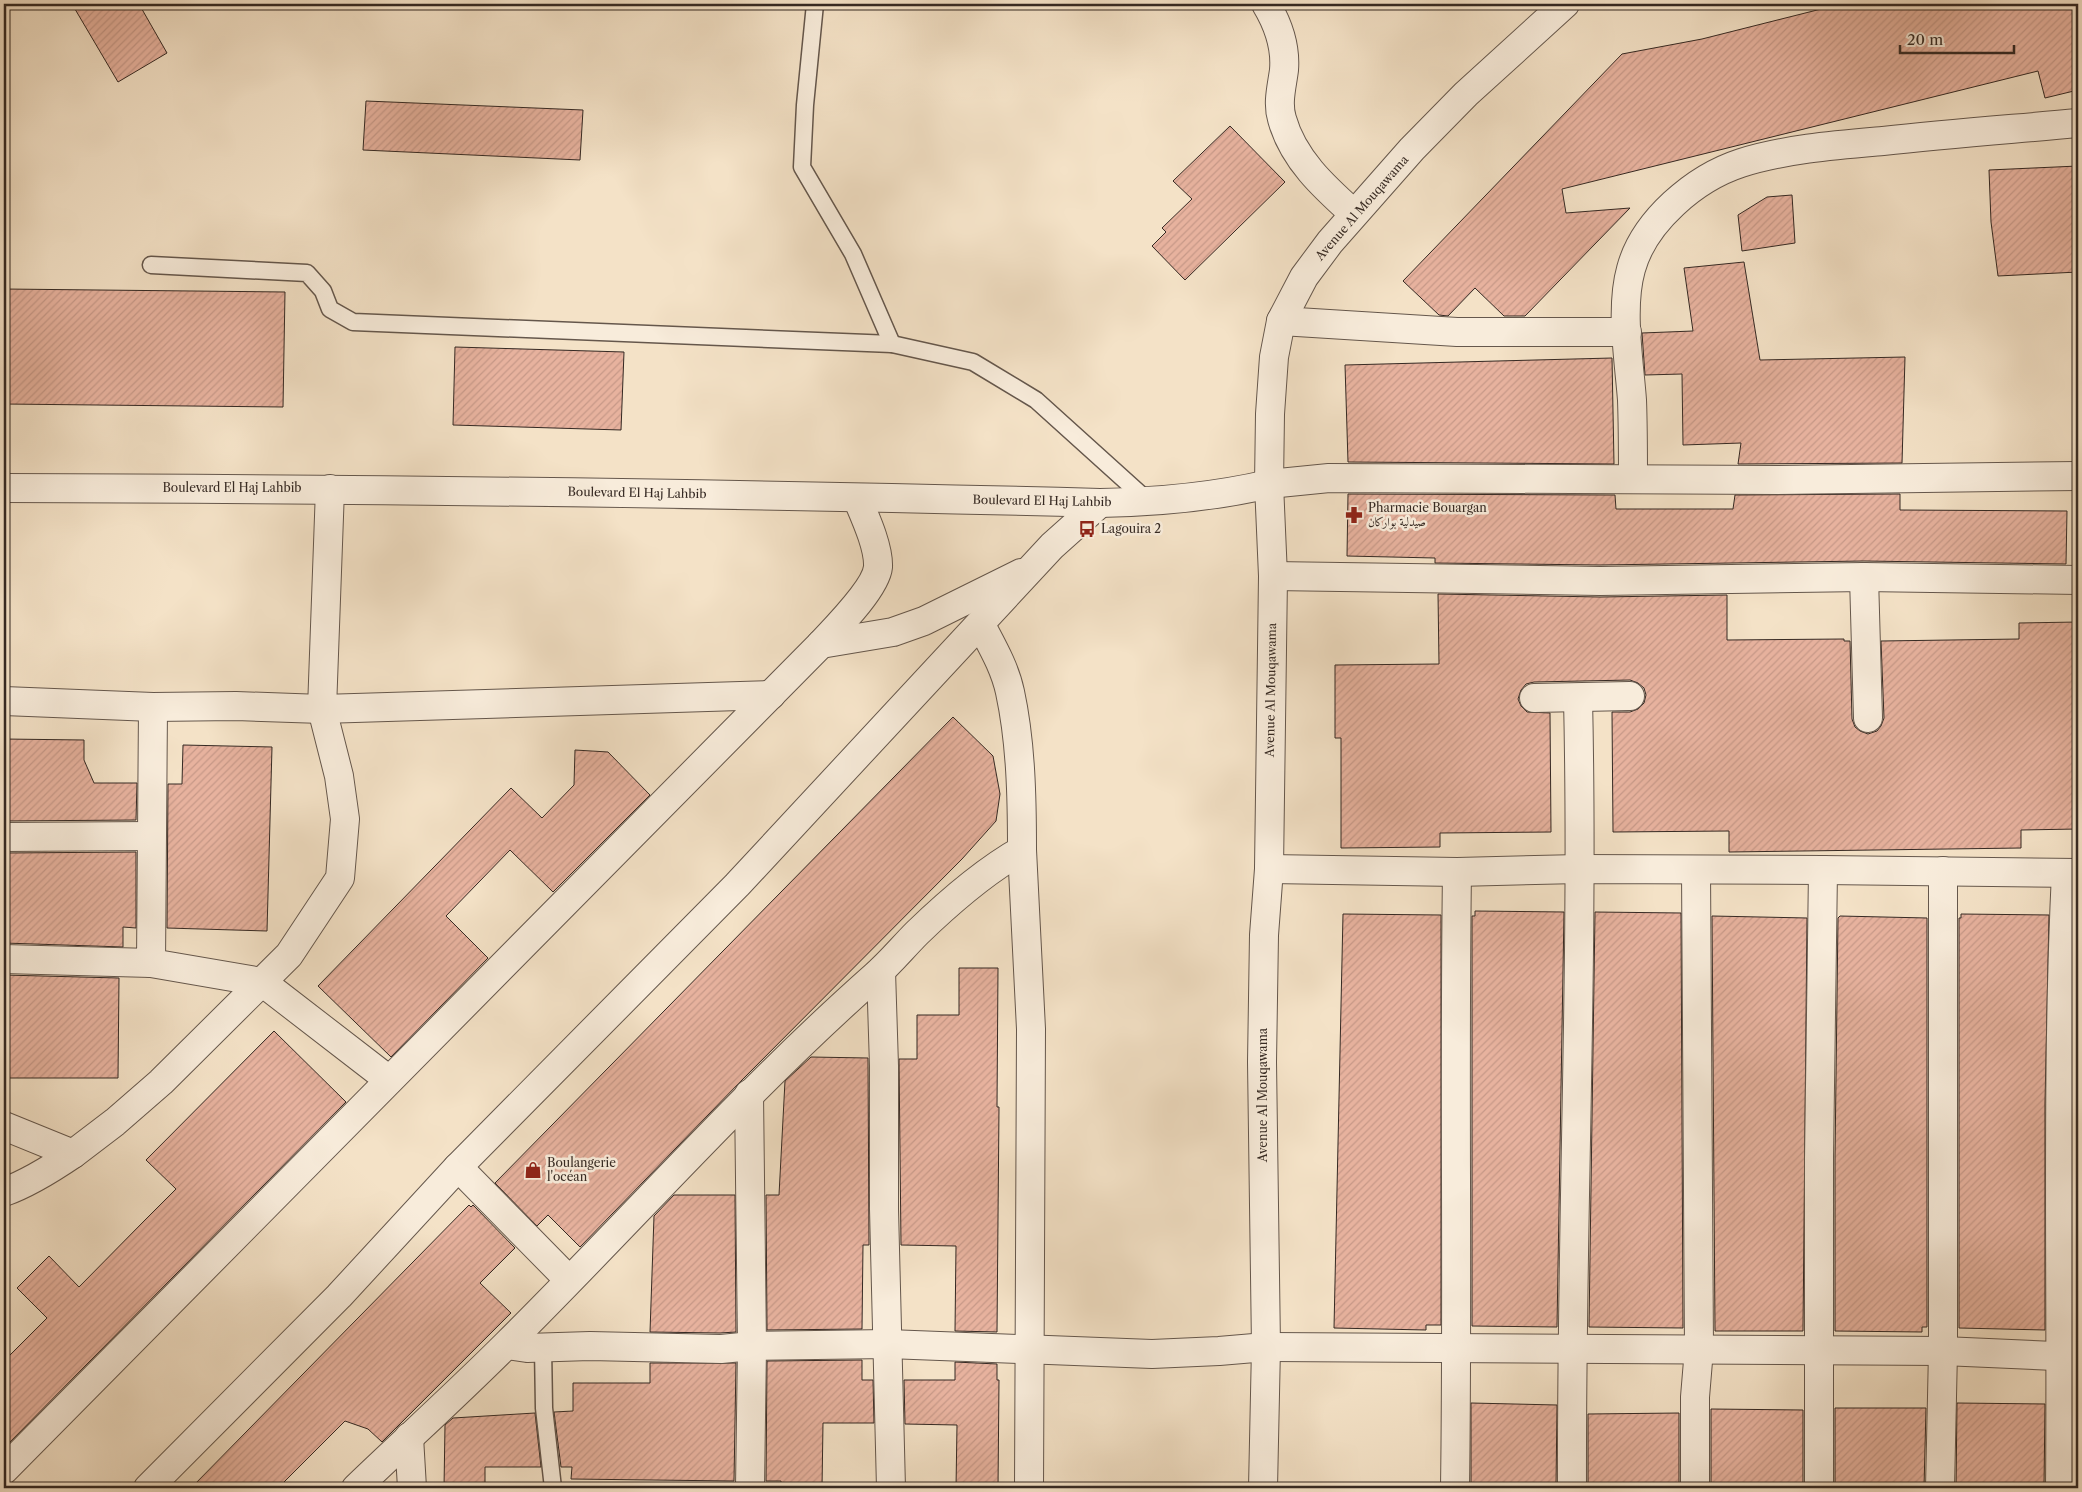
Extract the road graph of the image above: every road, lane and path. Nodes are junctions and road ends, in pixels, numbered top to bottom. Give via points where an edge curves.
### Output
1 (815, 4) edge
2 (1266, 4) edge
3 (1565, 4) edge
4 (2078, 123) edge
5 (1353, 214) junction
6 (151, 264) dead end
7 (1281, 321) junction
8 (1627, 332) junction
9 (892, 344) junction
10 (2078, 476) edge
11 (1633, 480) junction
12 (1269, 484) junction
13 (4, 488) edge
14 (330, 488) junction
15 (857, 498) junction
16 (1149, 502) junction
17 (1100, 503) junction
18 (1036, 566) junction
19 (1272, 576) junction
20 (1864, 577) junction
21 (2078, 580) edge
22 (981, 625) junction
23 (821, 644) junction
24 (771, 695) junction
25 (1630, 696) dead end
26 (1534, 698) dead end
27 (1578, 698) junction
28 (4, 701) edge
29 (153, 707) junction
30 (322, 709) junction
31 (1868, 718) dead end
32 (151, 836) junction
33 (4, 837) edge
34 (1022, 850) junction
35 (1269, 869) junction
36 (1579, 869) junction
37 (1696, 870) junction
38 (1823, 870) junction
39 (1943, 871) junction
40 (1457, 872) junction
41 (2072, 873) edge
42 (4, 959) edge
43 (151, 963) junction
44 (882, 971) junction
45 (262, 982) junction
46 (389, 1080) junction
47 (749, 1094) junction
48 (4, 1126) edge
49 (74, 1154) junction
50 (458, 1167) junction
51 (4, 1192) edge
52 (569, 1280) junction
53 (888, 1344) junction
54 (507, 1345) junction
55 (752, 1346) junction
56 (543, 1347) junction
57 (1266, 1347) junction
58 (1457, 1348) junction
59 (1572, 1349) junction
60 (1698, 1349) junction
61 (1030, 1350) junction
62 (1820, 1350) junction
63 (1943, 1351) junction
64 (2070, 1357) edge
65 (409, 1437) junction
66 (4, 1470) edge
67 (148, 1488) edge
68 (356, 1488) edge
69 (412, 1488) edge
70 (553, 1488) edge
71 (750, 1488) edge
72 (891, 1488) edge
73 (1029, 1488) edge
74 (1263, 1488) edge
75 (1455, 1488) edge
76 (1572, 1488) edge
77 (1695, 1488) edge
78 (1819, 1488) edge
79 (1940, 1488) edge
80 (2060, 1488) edge

1 - 9 lane via 802,167 852,254
2 - 5 street via 1282,40 1282,119 1304,162 1321,184
3 - 5 street, Avenue Al Mouqawama via 1466,94
4 - 8 street via 1791,152 1741,163 1705,179 1678,200 1644,236 1631,268 1627,290
5 - 7 street, Avenue Al Mouqawama via 1304,277
6 - 9 lane via 307,273 323,291 330,309 353,322
7 - 8 street via 1457,332
7 - 12 street, Avenue Al Mouqawama via 1274,357
8 - 11 street
9 - 16 lane via 973,362 1036,400
10 - 11 street, Boulevard El Haj Lahbib
11 - 12 street, Boulevard El Haj Lahbib via 1329,478
12 - 16 street, Boulevard El Haj Lahbib via 1235,492
12 - 19 street, Avenue Al Mouqawama
13 - 14 street, Boulevard El Haj Lahbib
14 - 15 street, Boulevard El Haj Lahbib
14 - 30 street
15 - 17 street, Boulevard El Haj Lahbib
15 - 23 street via 874,544 878,567 866,592
16 - 17 street, Boulevard El Haj Lahbib
17 - 18 street via 1052,546
18 - 22 street
18 - 23 street via 924,621 893,632
19 - 20 street via 1600,581
19 - 35 street, Avenue Al Mouqawama
20 - 21 street
20 - 31 street
22 - 34 street via 1010,691 1020,772
22 - 50 street via 737,885
23 - 24 street
24 - 30 street
24 - 46 street
25 - 27 street
26 - 27 street
27 - 36 street
28 - 29 street
29 - 30 street
29 - 32 street
30 - 45 street via 339,776 345,819 340,878 289,955
32 - 33 street
32 - 43 street
34 - 44 street via 994,865 917,933
34 - 61 street via 1032,1029
35 - 40 street
35 - 57 street, Avenue Al Mouqawama via 1264,935 1262,1062
36 - 37 street
36 - 40 street
36 - 59 street
37 - 38 street
37 - 60 street
38 - 39 street
38 - 62 street
39 - 41 street
39 - 63 street
40 - 58 street via 1454,1039
41 - 64 street via 2060,1015
42 - 43 street
43 - 45 street
44 - 47 street
44 - 53 street
45 - 46 street
45 - 49 street via 161,1082
46 - 66 street
47 - 52 street
47 - 55 street
48 - 49 street
49 - 51 street via 42,1175
50 - 52 street
50 - 67 street via 339,1296
52 - 54 street
53 - 55 street
53 - 61 street
53 - 72 street
54 - 56 street
54 - 65 street
55 - 56 street via 721,1349
55 - 71 street
56 - 70 lane via 544,1408
57 - 58 street
57 - 61 street via 1152,1354
57 - 74 street, Avenue Al Mouqawama
58 - 59 street
58 - 75 street
59 - 60 street
59 - 76 street
60 - 62 street
60 - 77 street
61 - 73 street
62 - 63 street
62 - 78 street
63 - 64 street
63 - 79 street
64 - 80 street
65 - 68 street
65 - 69 street

